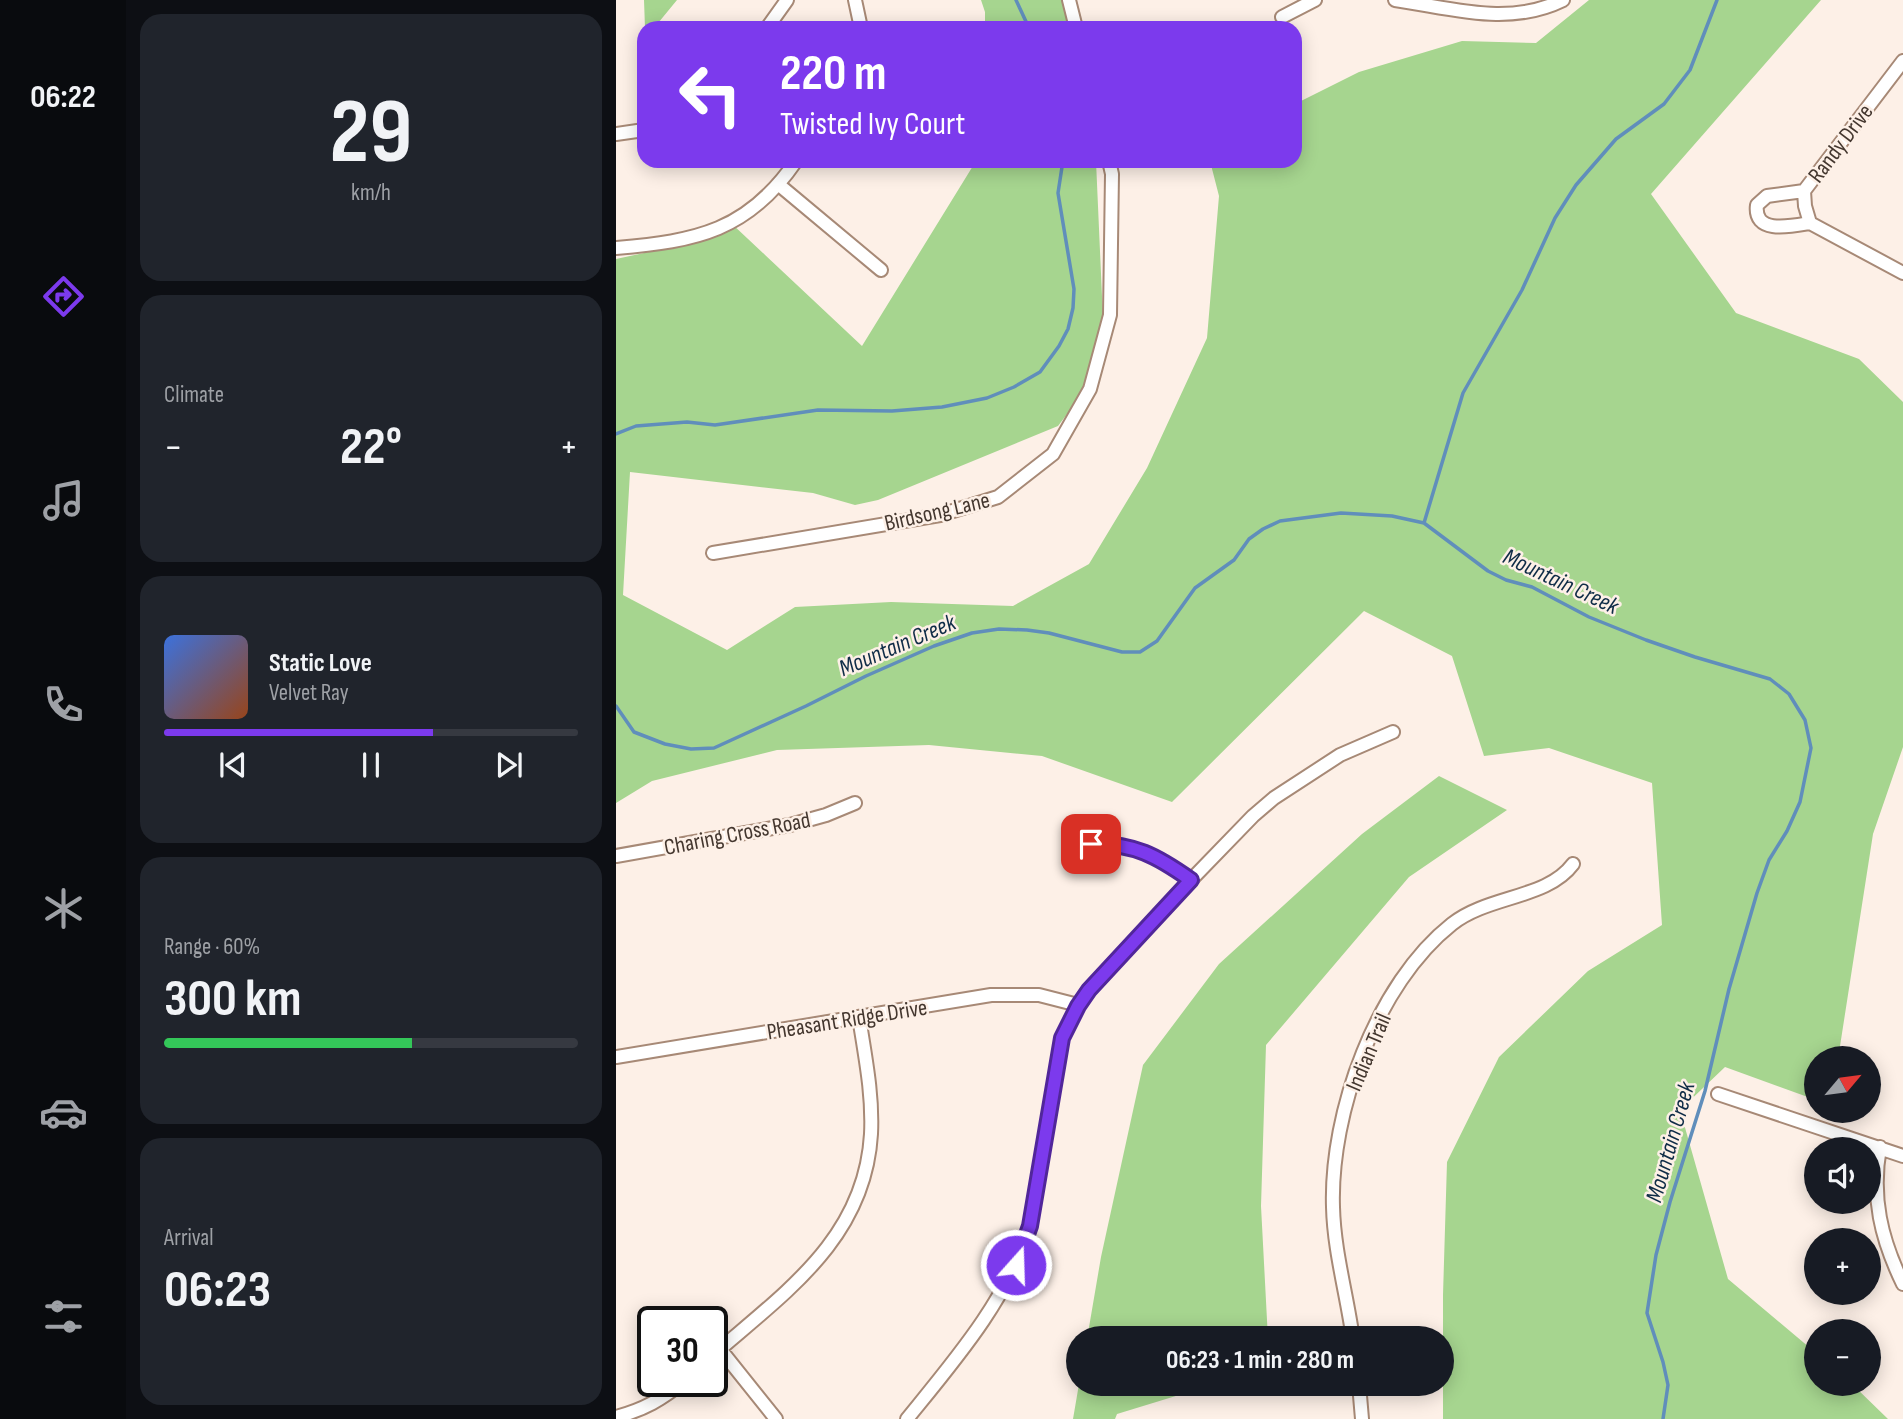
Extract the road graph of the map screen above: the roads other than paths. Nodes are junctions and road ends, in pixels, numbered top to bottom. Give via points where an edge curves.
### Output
1 (787, 0) edge
2 (855, 0) edge
3 (1069, 0) edge
4 (1315, 0) edge
5 (1395, 0) edge
6 (1563, 0) edge
7 (1282, 17) dead end
8 (772, 21) edge
9 (860, 21) edge
10 (1074, 21) edge
11 (1903, 61) edge
12 (637, 131) edge
13 (616, 134) edge
14 (791, 168) edge
15 (1111, 168) edge
16 (778, 184) junction
17 (1804, 191) junction
18 (1810, 223) junction
19 (616, 248) edge
20 (881, 270) dead end
21 (1903, 274) edge
22 (713, 553) dead end
23 (1393, 732) dead end
24 (855, 803) dead end
25 (1073, 844) dead end
26 (616, 856) edge
27 (1573, 864) dead end
28 (1191, 880) junction
29 (1078, 1006) junction
30 (859, 1017) junction
31 (616, 1057) edge
32 (1718, 1094) dead end
33 (1849, 1137) edge
34 (1881, 1147) edge
35 (1903, 1156) edge
36 (1878, 1214) edge
37 (1903, 1284) edge
38 (1351, 1326) edge
39 (728, 1341) edge
40 (728, 1365) edge
41 (1360, 1396) edge
42 (664, 1397) edge
43 (616, 1417) edge
44 (776, 1419) edge
45 (907, 1419) edge
46 (1362, 1419) edge

1 - 8 street
2 - 9 street
3 - 10 street
4 - 7 street
5 - 6 street via 1503,15
11 - 17 street, Randy Drive
12 - 13 street
14 - 16 street
15 - 22 street, Birdsong Lane via 1110,315 1090,389 1054,454 998,497 940,515
16 - 19 street via 750,213 723,227 676,240
16 - 20 street
17 - 18 street, Randy Drive
17 - 18 street, Randy Drive via 1767,196 1757,205 1757,215 1775,227
18 - 21 street
23 - 28 street via 1340,754 1294,783 1253,816
24 - 26 street, Charing Cross Road via 790,825
25 - 28 street via 1136,848
27 - 38 street, Indian Trail via 1548,886 1485,905 1452,924 1415,962 1373,1033 1344,1111 1334,1173 1333,1210
28 - 29 street
29 - 30 street, Pheasant Ridge Drive via 1016,993
29 - 45 street via 1062,1038 1023,1251 974,1333
30 - 31 street, Pheasant Ridge Drive
30 - 39 street via 869,1078 871,1131 854,1205 809,1270
32 - 33 street
34 - 35 street
36 - 37 street via 1889,1256
40 - 44 street
41 - 46 street
42 - 43 street

